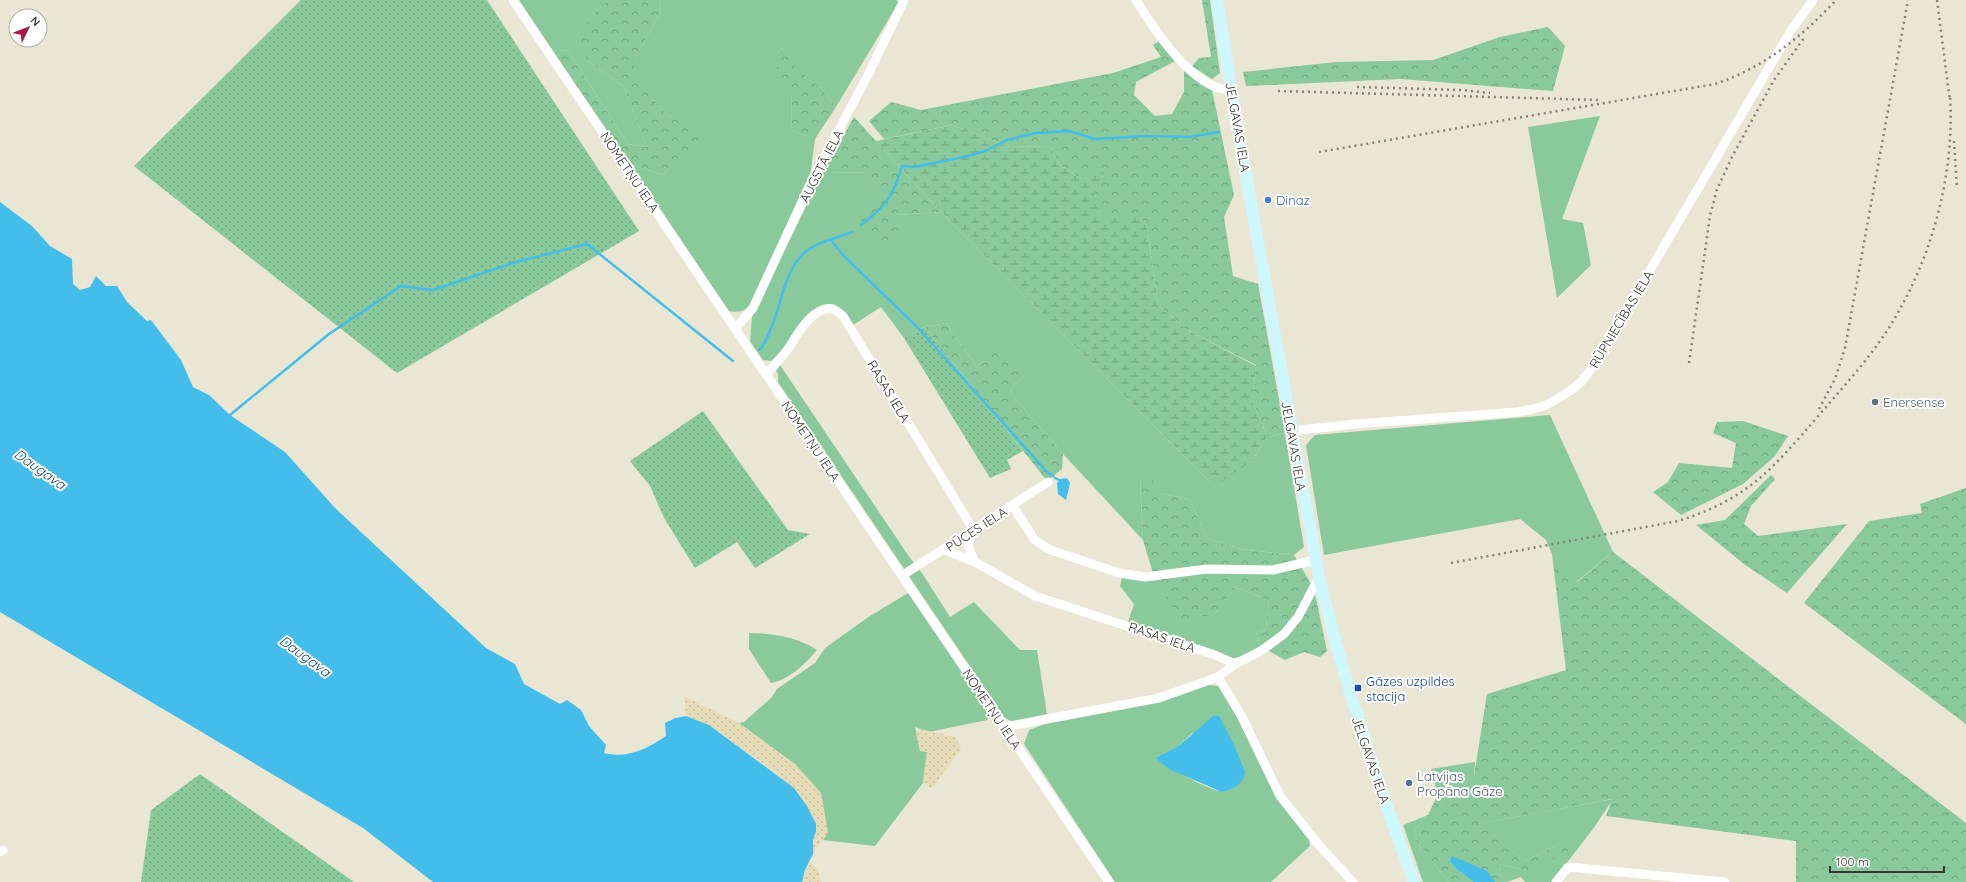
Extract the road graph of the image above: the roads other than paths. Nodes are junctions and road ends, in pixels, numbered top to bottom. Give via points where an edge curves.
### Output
1 (513, 0) edge
2 (904, 0) edge
3 (1136, 0) edge
4 (1217, 0) edge
5 (1813, 0) edge
6 (1231, 88) junction
7 (735, 329) junction
8 (766, 375) junction
9 (1291, 431) junction
10 (1048, 482) dead end
11 (1013, 506) junction
12 (973, 529) junction
13 (945, 550) junction
14 (1315, 560) junction
15 (975, 562) junction
16 (903, 575) junction
17 (1318, 577) junction
18 (1235, 664) junction
19 (1218, 677) junction
20 (1005, 727) junction
21 (1109, 882) edge
22 (1353, 882) edge
23 (1414, 882) edge
24 (1556, 882) edge
25 (1725, 882) edge

1 - 7 street, NOMETŅU IELA
2 - 7 street, AUGSTĀ IELA via 868,75 813,178 753,308
3 - 6 street via 1160,35 1188,67 1219,89
4 - 6 street, JELGAVAS IELA
5 - 9 street, RŪPNIECĪBAS IELA via 1777,54 1595,364 1576,387 1546,405 1518,412
6 - 9 street, JELGAVAS IELA
7 - 8 street, NOMETŅU IELA
8 - 12 street, RASAS IELA via 790,346 799,330 813,316 824,309 833,309 843,316
8 - 16 street, NOMETŅU IELA
9 - 14 street, JELGAVAS IELA
10 - 11 street, PŪCES IELA
11 - 12 street, PŪCES IELA
11 - 14 street via 1034,539 1048,549 1119,573 1145,577 1207,569 1273,570
12 - 13 street, PŪCES IELA
12 - 15 street via 968,546
13 - 15 street, RASAS IELA
13 - 16 street, PŪCES IELA
14 - 17 street, JELGAVAS IELA
15 - 18 street, RASAS IELA via 1035,596 1215,655
16 - 20 street, NOMETŅU IELA
17 - 18 street via 1298,616 1284,634
17 - 23 street, JELGAVAS IELA via 1358,720
18 - 19 street
19 - 20 street via 1159,698
19 - 22 street via 1242,717 1280,796 1318,844
20 - 21 street, NOMETŅU IELA
24 - 25 street via 1568,867

